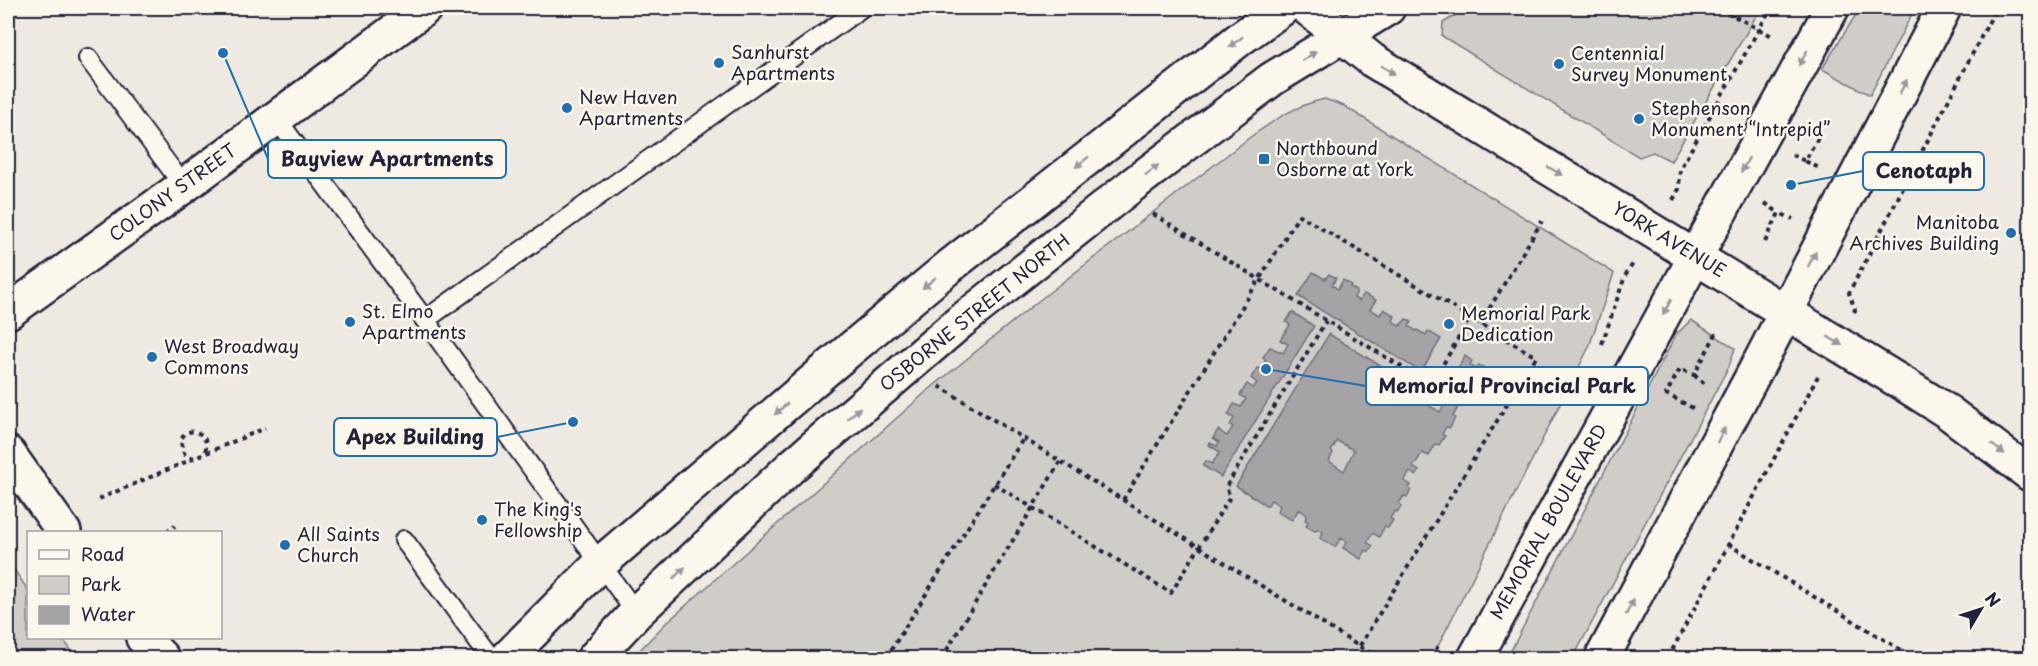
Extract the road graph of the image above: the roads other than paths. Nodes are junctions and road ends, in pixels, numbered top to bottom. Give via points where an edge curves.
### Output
1 (424, 8) edge
2 (861, 8) edge
3 (1283, 8) edge
4 (1307, 8) edge
5 (1388, 8) edge
6 (1832, 8) edge
7 (1944, 8) edge
8 (1340, 36) junction
9 (88, 58) dead end
10 (276, 118) junction
11 (184, 186) junction
12 (1695, 256) junction
13 (1785, 311) junction
14 (8, 312) edge
15 (425, 320) junction
16 (8, 453) edge
17 (2031, 474) edge
18 (63, 531) edge
19 (404, 540) dead end
20 (600, 564) junction
21 (636, 613) junction
22 (136, 639) edge
23 (144, 639) edge
24 (143, 658) edge
25 (162, 658) edge
26 (491, 658) edge
27 (507, 658) edge
28 (594, 658) edge
29 (1474, 658) edge
30 (1602, 658) edge

1 - 10 main road, COLONY STREET
2 - 15 lane
3 -> 20 main road via 950,266
4 - 8 main road, YORK AVENUE
5 - 8 main road, OSBORNE STREET NORTH
6 -> 12 main road, MEMORIAL BOULEVARD
13 -> 7 main road
8 -> 12 main road, YORK AVENUE via 1372,60
21 -> 8 main road, OSBORNE STREET NORTH via 792,466 960,322 1272,79
9 - 11 lane
10 - 11 main road, COLONY STREET
10 - 15 lane
11 - 14 main road, COLONY STREET
12 - 13 main road, YORK AVENUE
12 -> 29 main road, MEMORIAL BOULEVARD
13 -> 17 main road, YORK AVENUE via 1948,412
30 -> 13 main road
15 - 20 lane
16 - 18 main road
19 - 26 lane
20 - 21 lane
20 - 27 main road
21 - 28 main road, OSBORNE STREET NORTH
22 - 24 main road
23 - 25 main road

